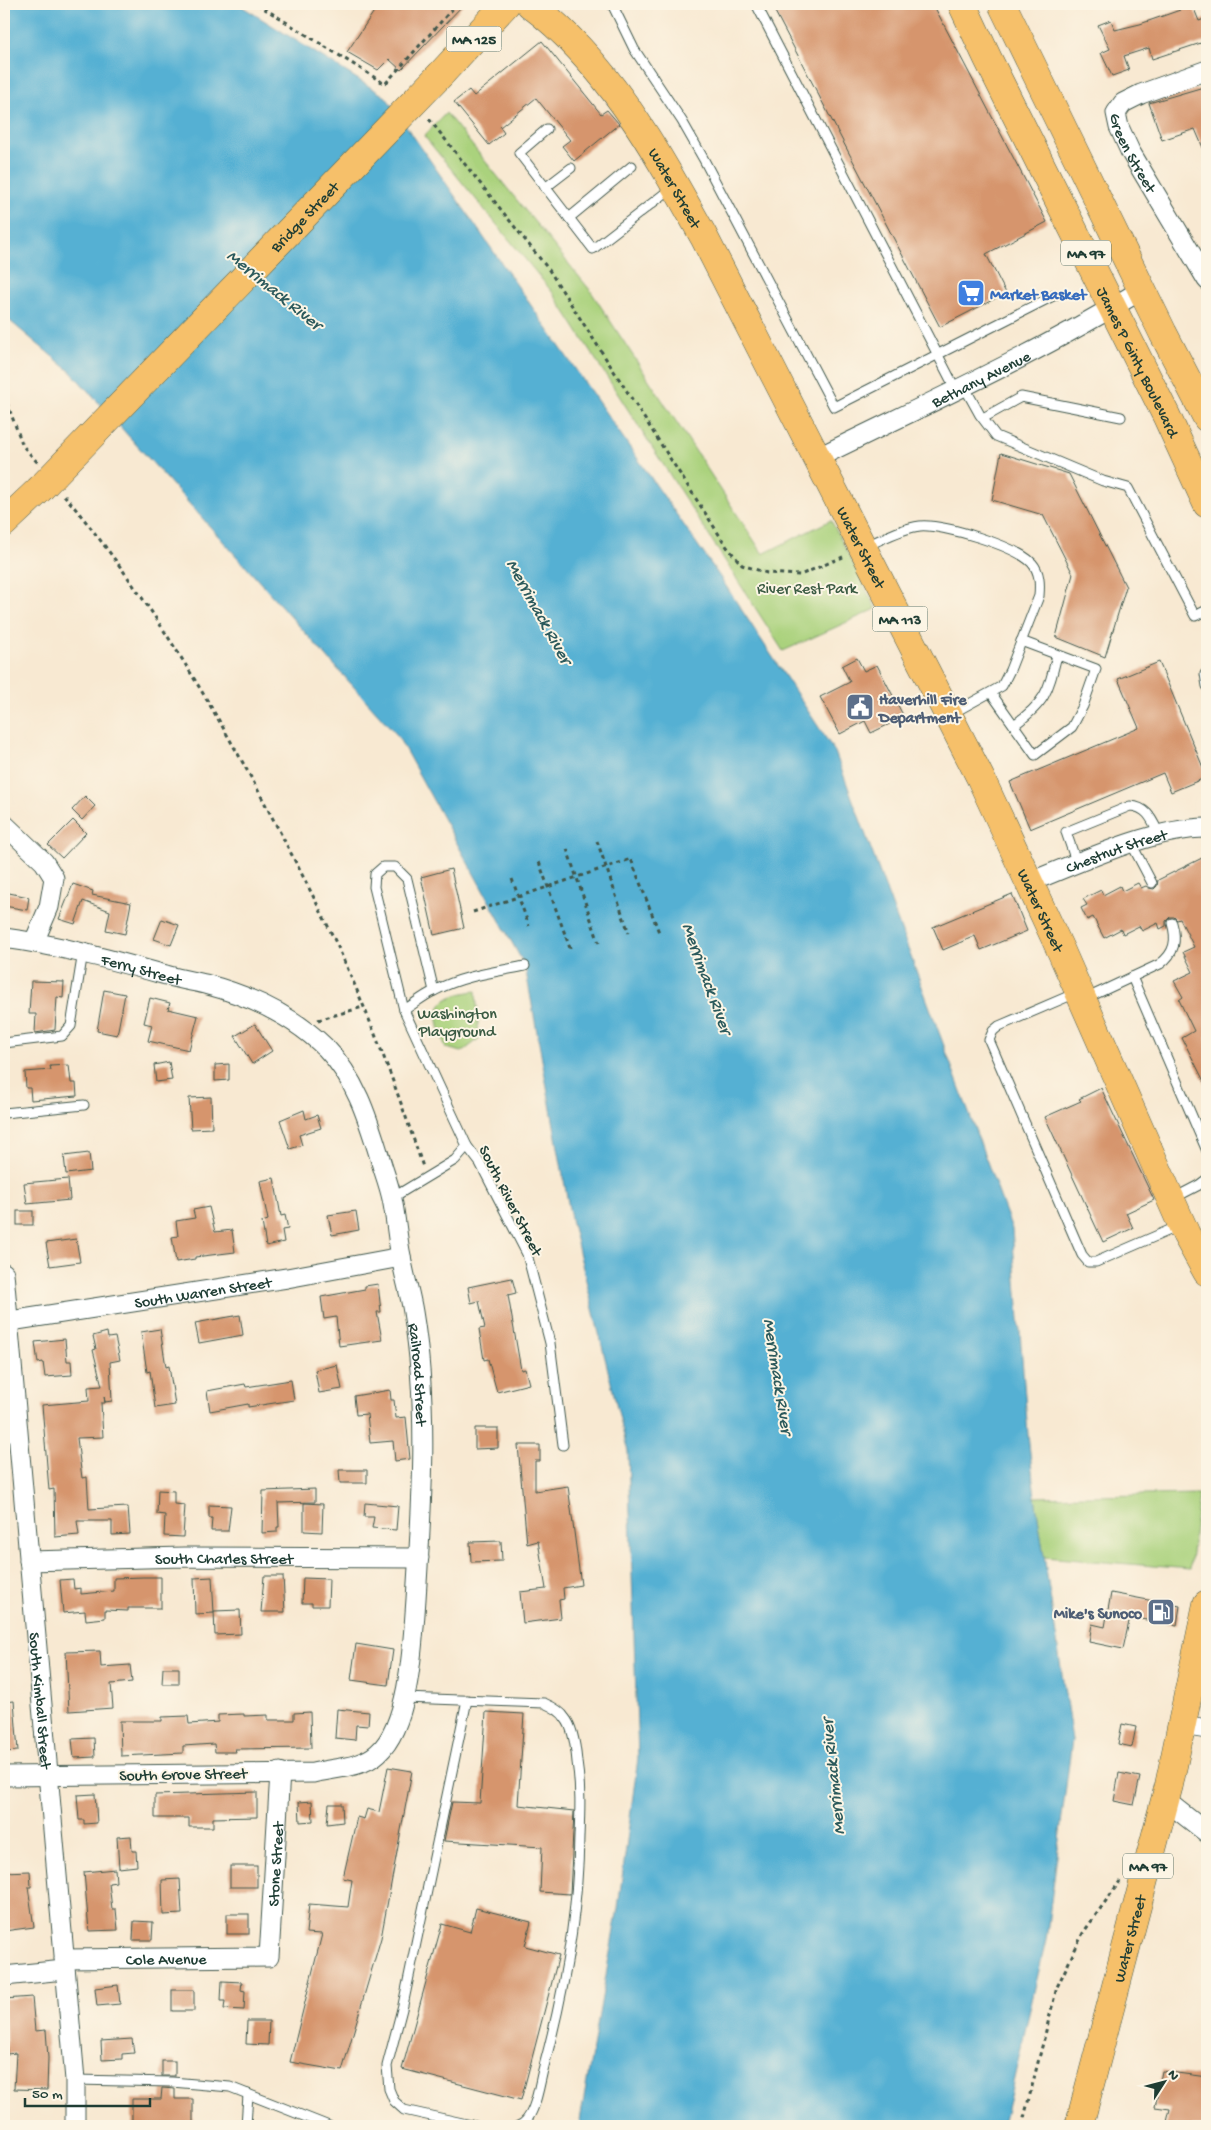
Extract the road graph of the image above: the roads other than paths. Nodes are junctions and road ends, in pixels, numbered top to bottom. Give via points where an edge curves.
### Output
1 (506, 4) edge
2 (530, 4) edge
3 (612, 4) edge
4 (756, 4) edge
5 (962, 4) edge
6 (1002, 4) edge
7 (1207, 70) edge
8 (547, 130) dead end
9 (632, 166) dead end
10 (571, 168) dead end
11 (675, 185) junction
12 (545, 188) junction
13 (569, 218) junction
14 (1207, 280) edge
15 (1141, 290) junction
16 (1055, 295) dead end
17 (1113, 308) junction
18 (938, 355) junction
19 (960, 388) junction
20 (1121, 417) dead end
21 (983, 418) junction
22 (1207, 418) edge
23 (817, 458) junction
24 (1207, 504) edge
25 (4, 522) edge
26 (863, 547) junction
27 (1207, 610) edge
28 (1022, 641) junction
29 (1057, 655) junction
30 (1205, 674) dead end
31 (1207, 686) edge
32 (991, 693) junction
33 (949, 716) junction
34 (1014, 725) junction
35 (4, 824) edge
36 (1207, 828) edge
37 (1160, 836) junction
38 (1131, 843) junction
39 (1077, 864) junction
40 (1030, 882) junction
41 (1152, 883) dead end
42 (1172, 923) dead end
43 (4, 938) edge
44 (34, 942) junction
45 (83, 952) junction
46 (525, 966) dead end
47 (1132, 977) junction
48 (434, 991) junction
49 (1081, 996) junction
50 (404, 1010) junction
51 (278, 1011) joint
52 (4, 1043) edge
53 (84, 1105) dead end
54 (4, 1113) edge
55 (467, 1146) junction
56 (1207, 1151) edge
57 (1207, 1178) edge
58 (392, 1198) junction
59 (1171, 1199) junction
60 (1182, 1224) junction
61 (401, 1258) junction
62 (1205, 1267) edge
63 (4, 1273) edge
64 (1207, 1294) edge
65 (6, 1322) edge
66 (563, 1444) dead end
67 (11, 1448) edge
68 (419, 1558) junction
69 (29, 1561) junction
70 (1207, 1604) edge
71 (404, 1698) junction
72 (467, 1700) junction
73 (1195, 1727) edge
74 (362, 1763) joint
75 (280, 1772) junction
76 (48, 1775) junction
77 (4, 1776) edge
78 (1165, 1800) junction
79 (1207, 1833) edge
80 (269, 1957) joint
81 (64, 1964) junction
82 (4, 1976) edge
83 (75, 2080) junction
84 (248, 2094) junction
85 (75, 2126) edge
86 (246, 2126) edge
87 (329, 2126) edge
88 (476, 2126) edge
89 (518, 2126) edge
90 (1078, 2126) edge

1 - 25 main road, Bridge Street / MA 125, bridge via 47,483
2 - 11 main road, Water Street / MA 113 via 549,18 600,74
3 - 18 lane via 634,49 682,121 834,407
4 - 18 lane
5 - 17 main road, James P Ginty Boulevard / MA 97
6 - 15 main road, James P Ginty Boulevard / MA 97
7 - 14 street, Green Street via 1141,94 1123,103 1116,113 1130,151
8 - 12 lane via 519,154
9 - 13 lane
10 - 12 lane
11 - 13 lane via 593,249
11 - 23 main road, Water Street / MA 113
12 - 13 lane
15 - 17 street, Bethany Avenue
15 - 22 main road, James P Ginty Boulevard / MA 97
16 - 18 lane
17 - 19 street, Bethany Avenue
17 - 24 main road, James P Ginty Boulevard / MA 97
18 - 19 lane
19 - 21 lane
19 - 23 street, Bethany Avenue
20 - 21 lane via 1021,398
21 - 27 lane via 996,436 1128,488 1195,616
23 - 26 main road, Water Street / MA 113
26 - 28 lane via 918,526 933,526 968,534 1020,554 1031,563 1040,583 1039,596
26 - 33 main road, Water Street / MA 113
28 - 29 lane
28 - 32 lane via 1002,686
29 - 34 lane via 1043,699
29 - 34 lane via 1096,669 1072,728 1035,755
30 - 31 lane
32 - 33 lane
32 - 34 lane
33 - 40 main road, Water Street / MA 113
35 - 44 street via 44,862 54,878 50,907
36 - 37 street, Chestnut Street via 1192,828
37 - 38 street, Chestnut Street
37 - 39 lane via 1149,814 1140,807 1130,806 1066,832
38 - 39 street, Chestnut Street
38 - 41 lane
39 - 40 street, Chestnut Street
40 - 49 main road, Water Street / MA 113
42 - 47 lane via 1176,941 1168,958
43 - 44 street, Ferry Street
44 - 45 street, Ferry Street
45 - 51 street, Ferry Street via 205,984 256,1000
45 - 52 lane via 72,1026 62,1036
46 - 48 lane via 473,976
47 - 49 lane
47 - 56 lane
48 - 50 lane
48 - 50 lane, South River Street via 407,879 395,867 383,867 375,874 374,887
49 - 59 main road, Water Street / MA 113
49 - 60 lane via 999,1026 988,1040 1082,1255 1088,1262 1096,1262
50 - 55 lane, South River Street
51 - 58 street, Railroad Street via 309,1033 349,1077 366,1113
53 - 54 lane
55 - 58 lane via 455,1160
55 - 66 lane, South River Street via 480,1163 527,1254 550,1343
57 - 59 lane
58 - 61 street, Railroad Street
59 - 60 main road, Water Street / MA 113
60 - 62 main road, Water Street / MA 113
61 - 65 street, South Warren Street
61 - 68 street, Railroad Street via 413,1313 420,1387 424,1461
62 - 64 main road, Water Street
63 - 65 street, South Kimball Street
65 - 67 street, South Kimball Street
67 - 69 street, South Kimball Street
68 - 69 street, South Charles Street via 184,1557
68 - 71 street, Railroad Street
69 - 76 street, South Kimball Street
70 - 73 main road, Water Street / MA 97
71 - 72 lane
71 - 74 street, Railroad Street via 393,1732 379,1753
72 - 88 lane via 403,2005 387,2066 389,2089 394,2101 404,2110
72 - 89 lane via 551,1706 566,1718 575,1745 581,1786 579,1873 572,1942 534,2105 529,2119
73 - 78 main road, Water Street / MA 97
74 - 75 street, South Grove Street via 313,1772
75 - 76 street, South Grove Street
75 - 80 street, Stone Street
76 - 77 street, South Grove Street
76 - 81 street, South Kimball Street
78 - 79 street
78 - 90 main road, Water Street / MA 97
80 - 81 street, Cole Avenue
81 - 82 street, Cole Avenue
81 - 83 street, South Kimball Street
83 - 84 lane via 172,2082 230,2088
83 - 85 street, South Kimball Street
84 - 86 lane
84 - 87 lane

